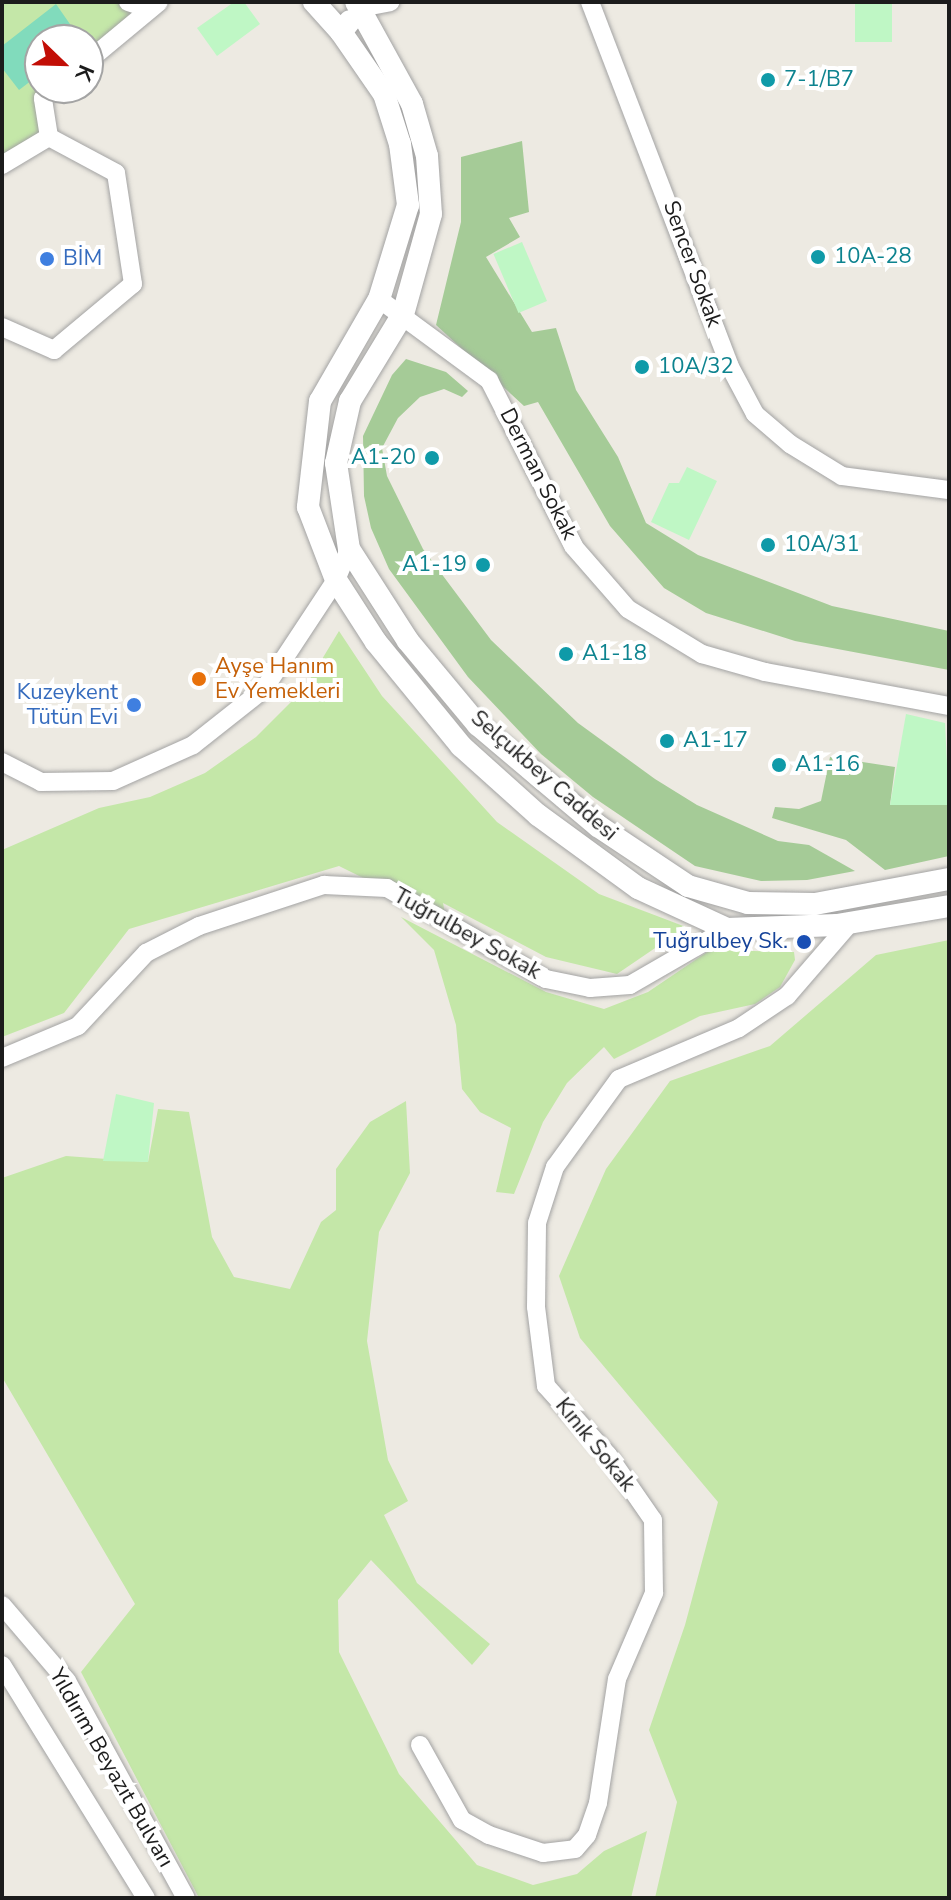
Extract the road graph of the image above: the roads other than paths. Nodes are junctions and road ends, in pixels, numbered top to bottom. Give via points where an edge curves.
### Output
1 (128, 2) edge
2 (314, 2) edge
3 (390, 2) edge
4 (590, 2) edge
5 (155, 5) edge
6 (358, 5) edge
7 (341, 32) junction
8 (104, 48) edge
9 (44, 104) edge
10 (49, 137) junction
11 (2, 165) edge
12 (379, 299) junction
13 (403, 314) junction
14 (2, 327) edge
15 (949, 490) edge
16 (349, 549) junction
17 (336, 580) junction
18 (949, 706) edge
19 (2, 762) edge
20 (949, 879) edge
21 (878, 893) junction
22 (949, 906) edge
23 (883, 917) junction
24 (850, 923) junction
25 (727, 929) junction
26 (2, 1058) edge
27 (2, 1605) edge
28 (2, 1665) edge
29 (420, 1745) dead end
30 (146, 1898) edge
31 (186, 1898) edge

1 - 5 street
2 - 7 street, Selçukbey Caddesi
3 - 6 street
4 - 15 street, Sencer Sokak via 729,365 755,414 790,444 842,476
5 - 8 street
6 - 7 street
6 - 13 street, Selçukbey Caddesi via 412,104 427,156 431,214
7 - 12 street, Selçukbey Caddesi via 384,94 400,144 408,205
9 - 10 street
10 - 11 street
10 - 14 street via 116,173 133,284 54,350
12 - 13 street, Derman Sokak
12 - 17 street, Selçukbey Caddesi via 320,401 308,507
13 - 16 street, Selçukbey Caddesi via 350,401 346,417 336,463
13 - 18 street, Derman Sokak via 489,380 574,547 628,609 702,654 765,672
16 - 17 street
16 - 21 street, Selçukbey Caddesi via 408,641 478,725 642,858 688,886 748,903 815,904
17 - 19 street via 264,689 193,745 113,781 41,782
17 - 25 street, Selçukbey Caddesi via 420,699 461,746 538,815 638,888
20 - 21 street, Selçukbey Caddesi
21 - 23 street
22 - 23 street, Selçukbey Caddesi
23 - 24 street, Selçukbey Caddesi
24 - 25 street, Selçukbey Caddesi
24 - 29 street, Kınık Sokak via 787,996 739,1028 619,1079 555,1167 537,1223 536,1307 546,1386 608,1455 653,1520 654,1593 617,1679 598,1803 587,1835 575,1849 543,1853 489,1835 462,1820
25 - 26 street, Tuğrulbey Sokak via 630,985 590,988 546,979 387,888 324,885 199,926 146,953 78,1026
27 - 31 street, Yıldırım Beyazıt Bulvarı via 67,1681
28 - 30 street, Yıldırım Beyazıt Bulvarı

